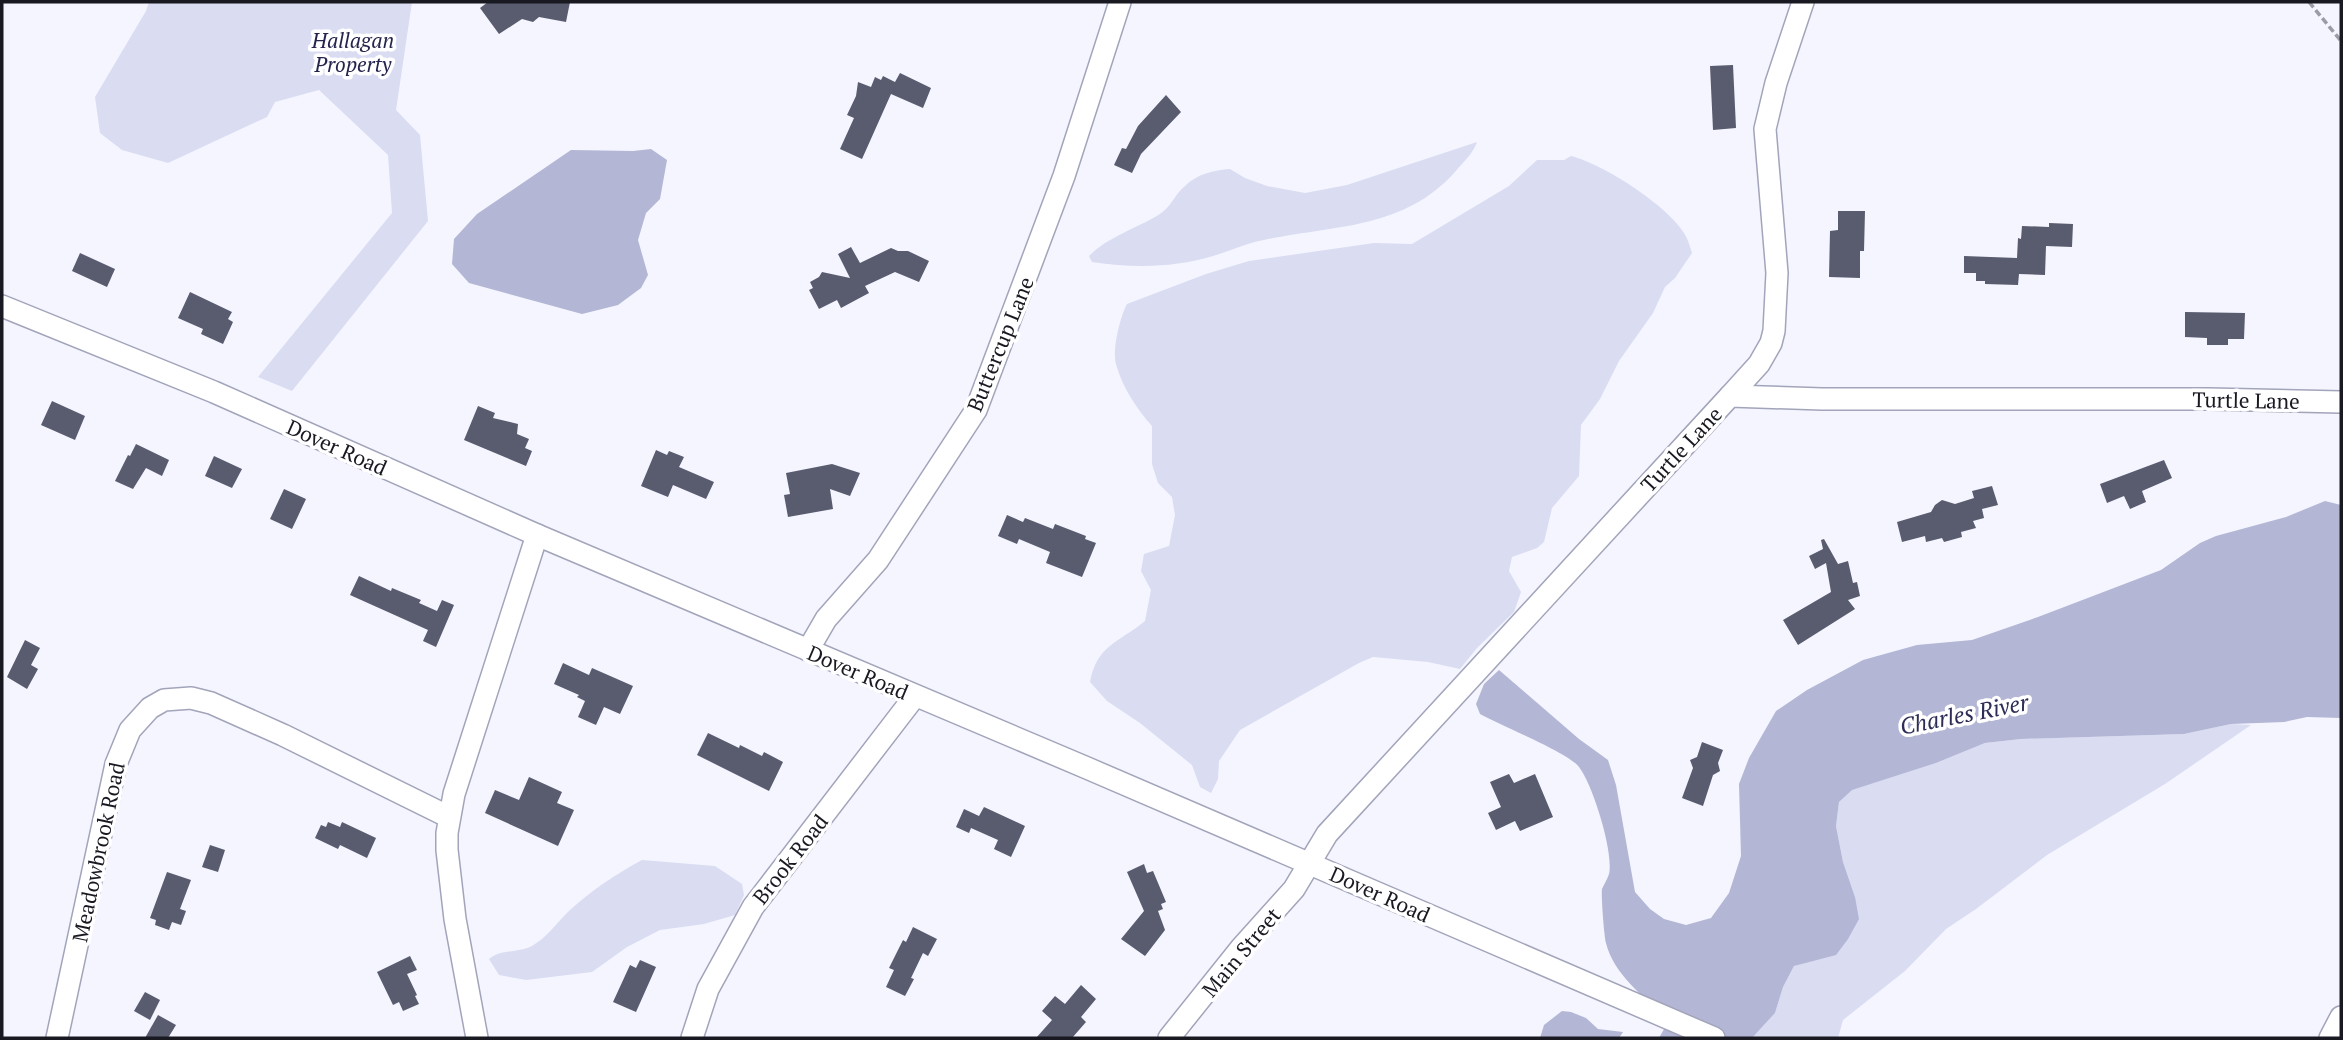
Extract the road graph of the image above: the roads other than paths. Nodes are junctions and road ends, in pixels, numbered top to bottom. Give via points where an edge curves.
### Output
1 (1120, 2) edge
2 (1801, 9) edge
3 (2, 306) edge
4 (1730, 396) junction
5 (2341, 402) edge
6 (537, 535) junction
7 (808, 650) junction
8 (915, 696) junction
9 (449, 817) junction
10 (1309, 863) junction
11 (2341, 1017) edge
12 (57, 1038) edge
13 (477, 1038) edge
14 (692, 1038) edge
15 (1170, 1038) edge
16 (1714, 1038) edge
17 (2330, 1038) edge

1 - 7 street, Buttercup Lane via 1064,176 976,410 878,560 826,619
2 - 4 street via 1765,130 1777,273 1774,331 1759,364
3 - 6 street, Dover Road via 203,387
4 - 5 street, Turtle Lane
4 - 10 street, Turtle Lane via 1336,824
6 - 7 street, Dover Road
6 - 9 street
7 - 8 street, Dover Road
8 - 10 street, Dover Road
8 - 14 street, Brook Road via 753,907 708,989
9 - 12 street, Meadowbrook Road via 211,703 191,698 164,700 139,718 116,764
9 - 13 street via 447,850 455,919
10 - 15 street, Main Street via 1294,889
10 - 16 street, Dover Road
11 - 17 street

